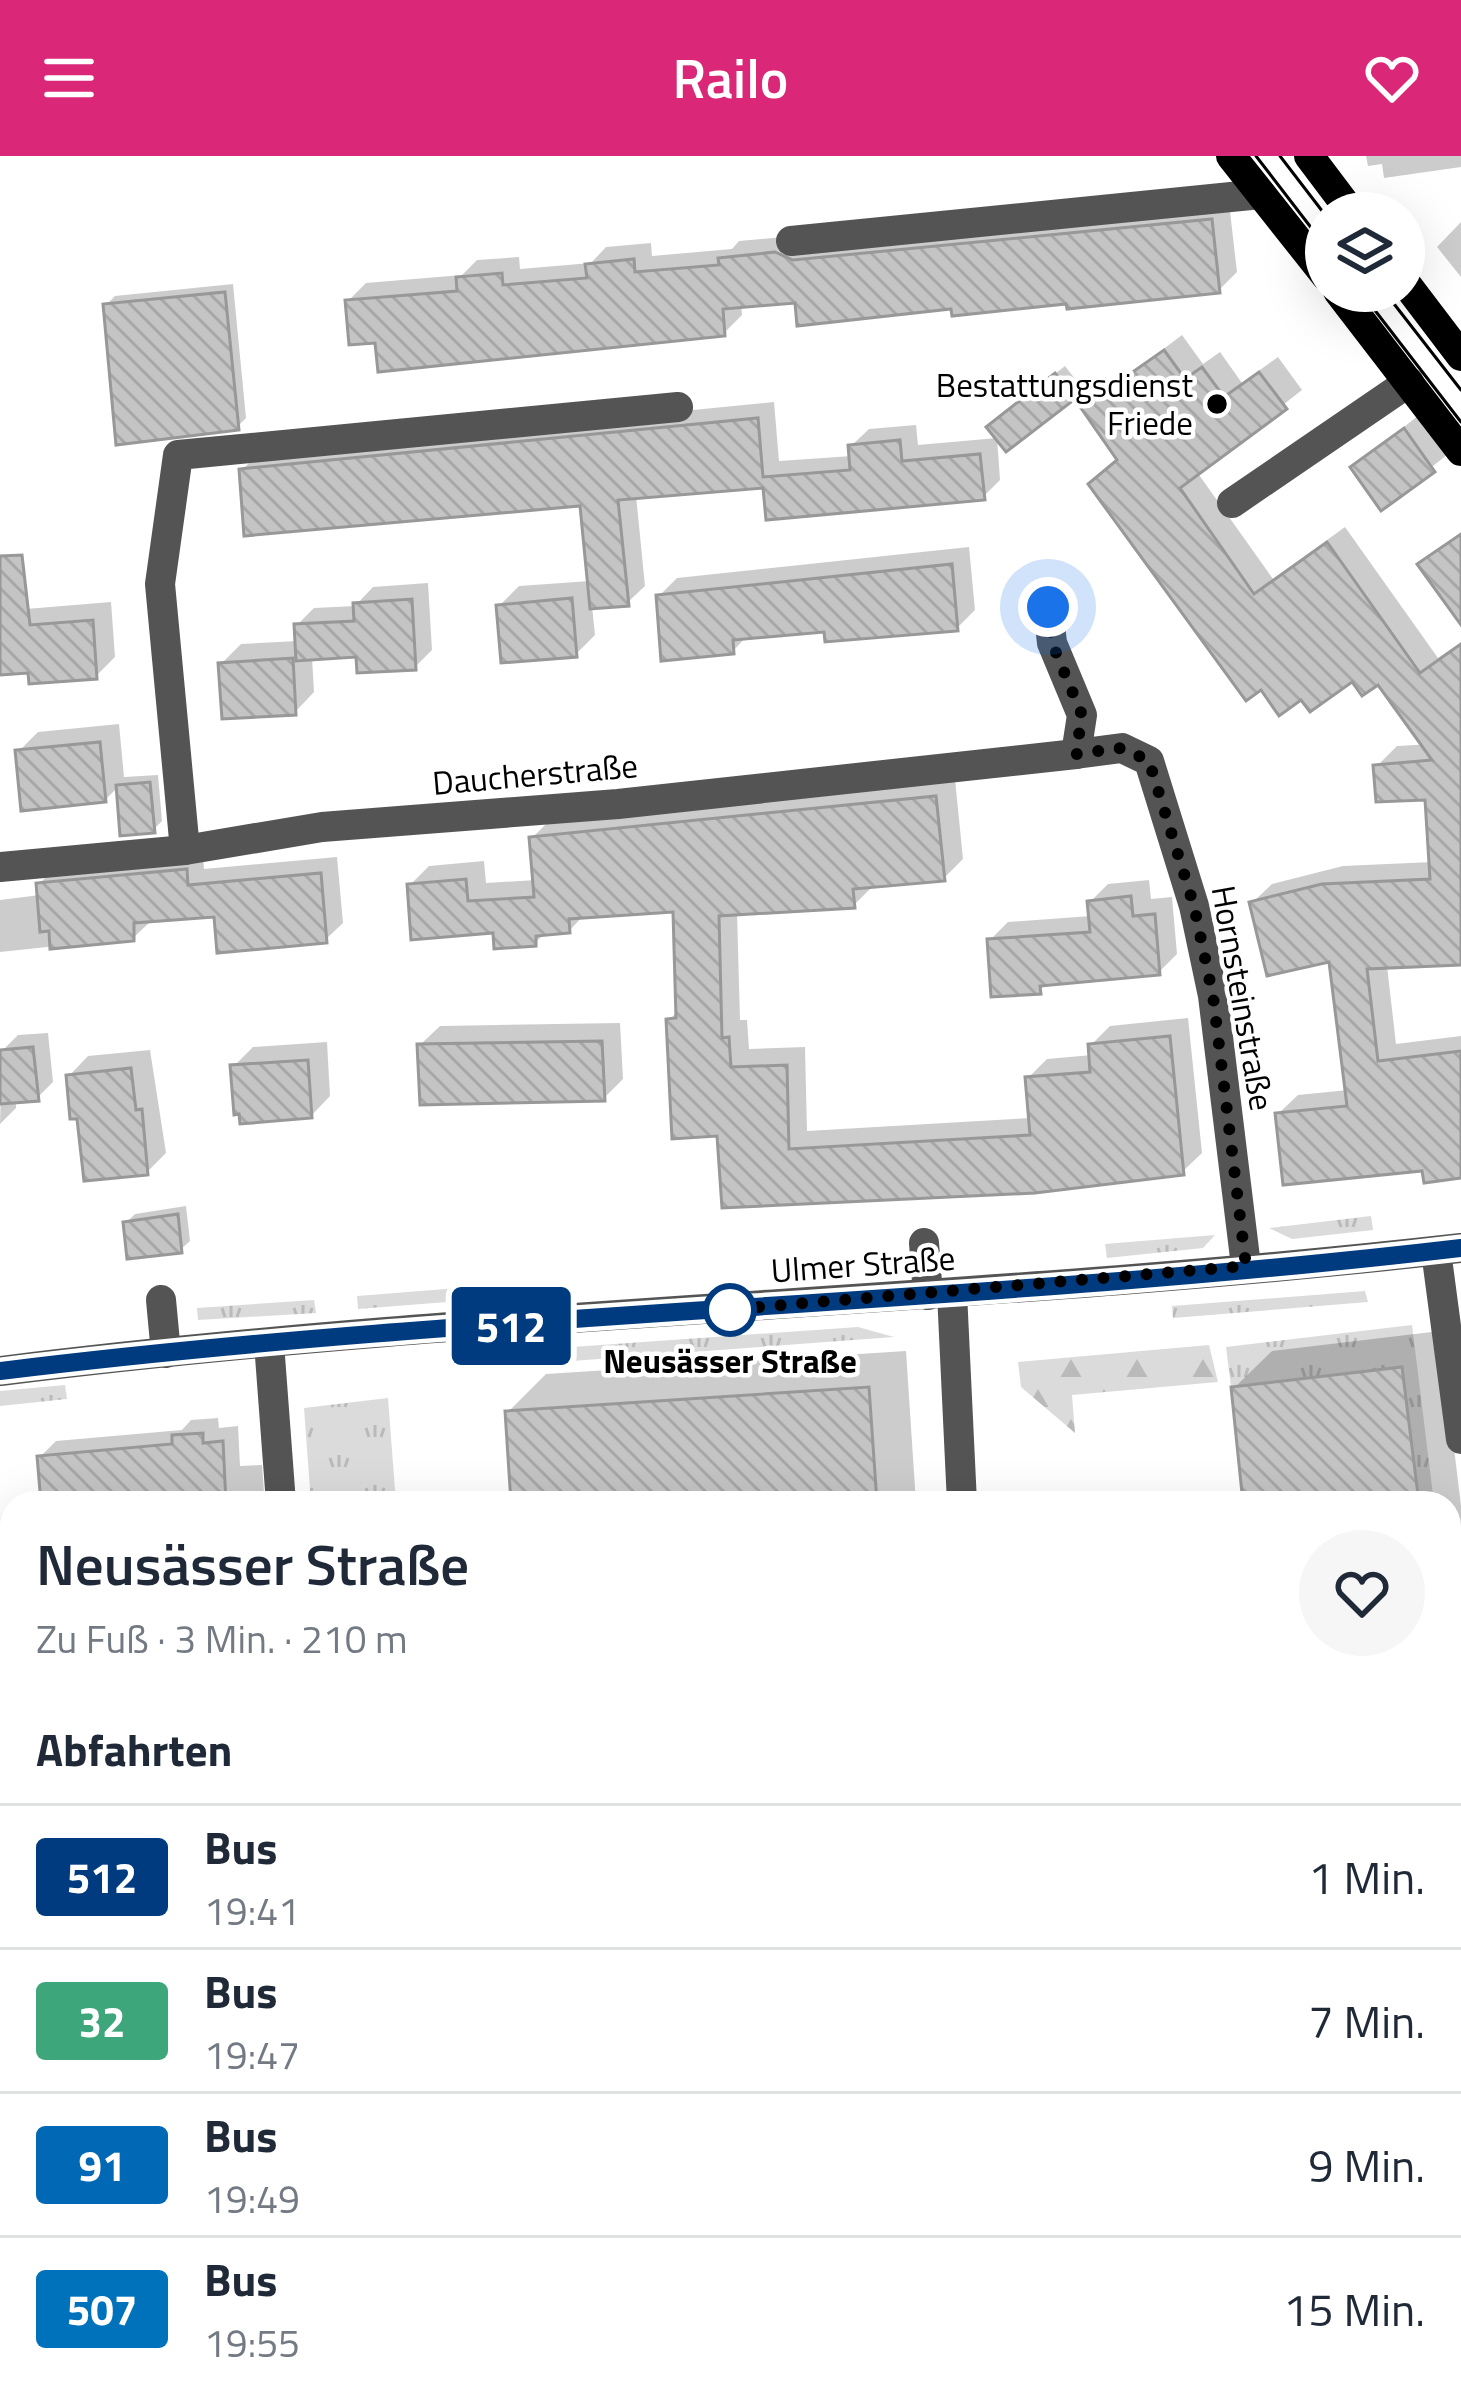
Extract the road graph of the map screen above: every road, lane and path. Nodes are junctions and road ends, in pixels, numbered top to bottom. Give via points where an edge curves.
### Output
1 (1231, 156) edge
2 (1309, 156) edge
3 (1336, 192) edge
4 (1261, 194) junction
5 (791, 241) dead end
6 (1305, 250) edge
7 (1425, 309) edge
8 (1354, 312) edge
9 (1461, 356) edge
10 (1409, 382) junction
11 (678, 407) dead end
12 (1461, 451) edge
13 (1232, 502) dead end
14 (1048, 607) dead end
15 (1076, 754) junction
16 (184, 850) junction
17 (0, 866) edge
18 (924, 1244) dead end
19 (1448, 1250) edge
20 (1246, 1266) junction
21 (940, 1294) junction
22 (161, 1300) dead end
23 (269, 1343) junction
24 (166, 1353) junction
25 (0, 1371) edge
26 (1461, 1439) edge
27 (280, 1491) edge
28 (961, 1491) edge

1 - 4 main road
2 - 3 main road
4 - 5 street
4 - 6 main road
7 - 9 main road
8 - 10 main road
10 - 12 main road
10 - 13 street
11 - 16 street via 178,455 160,584
14 - 15 street via 1052,643 1082,715
15 - 16 street, Daucherstraße via 322,827
15 - 20 street, Hornsteinstraße via 1122,748 1149,761 1213,996
16 - 17 street, Daucherstraße
18 - 21 street
19 - 20 street, Ulmer Straße
19 - 26 street
20 - 21 street, Ulmer Straße
21 - 23 street, Ulmer Straße
21 - 28 street
22 - 24 street
23 - 24 street, Ulmer Straße
23 - 27 street
24 - 25 street, Ulmer Straße

